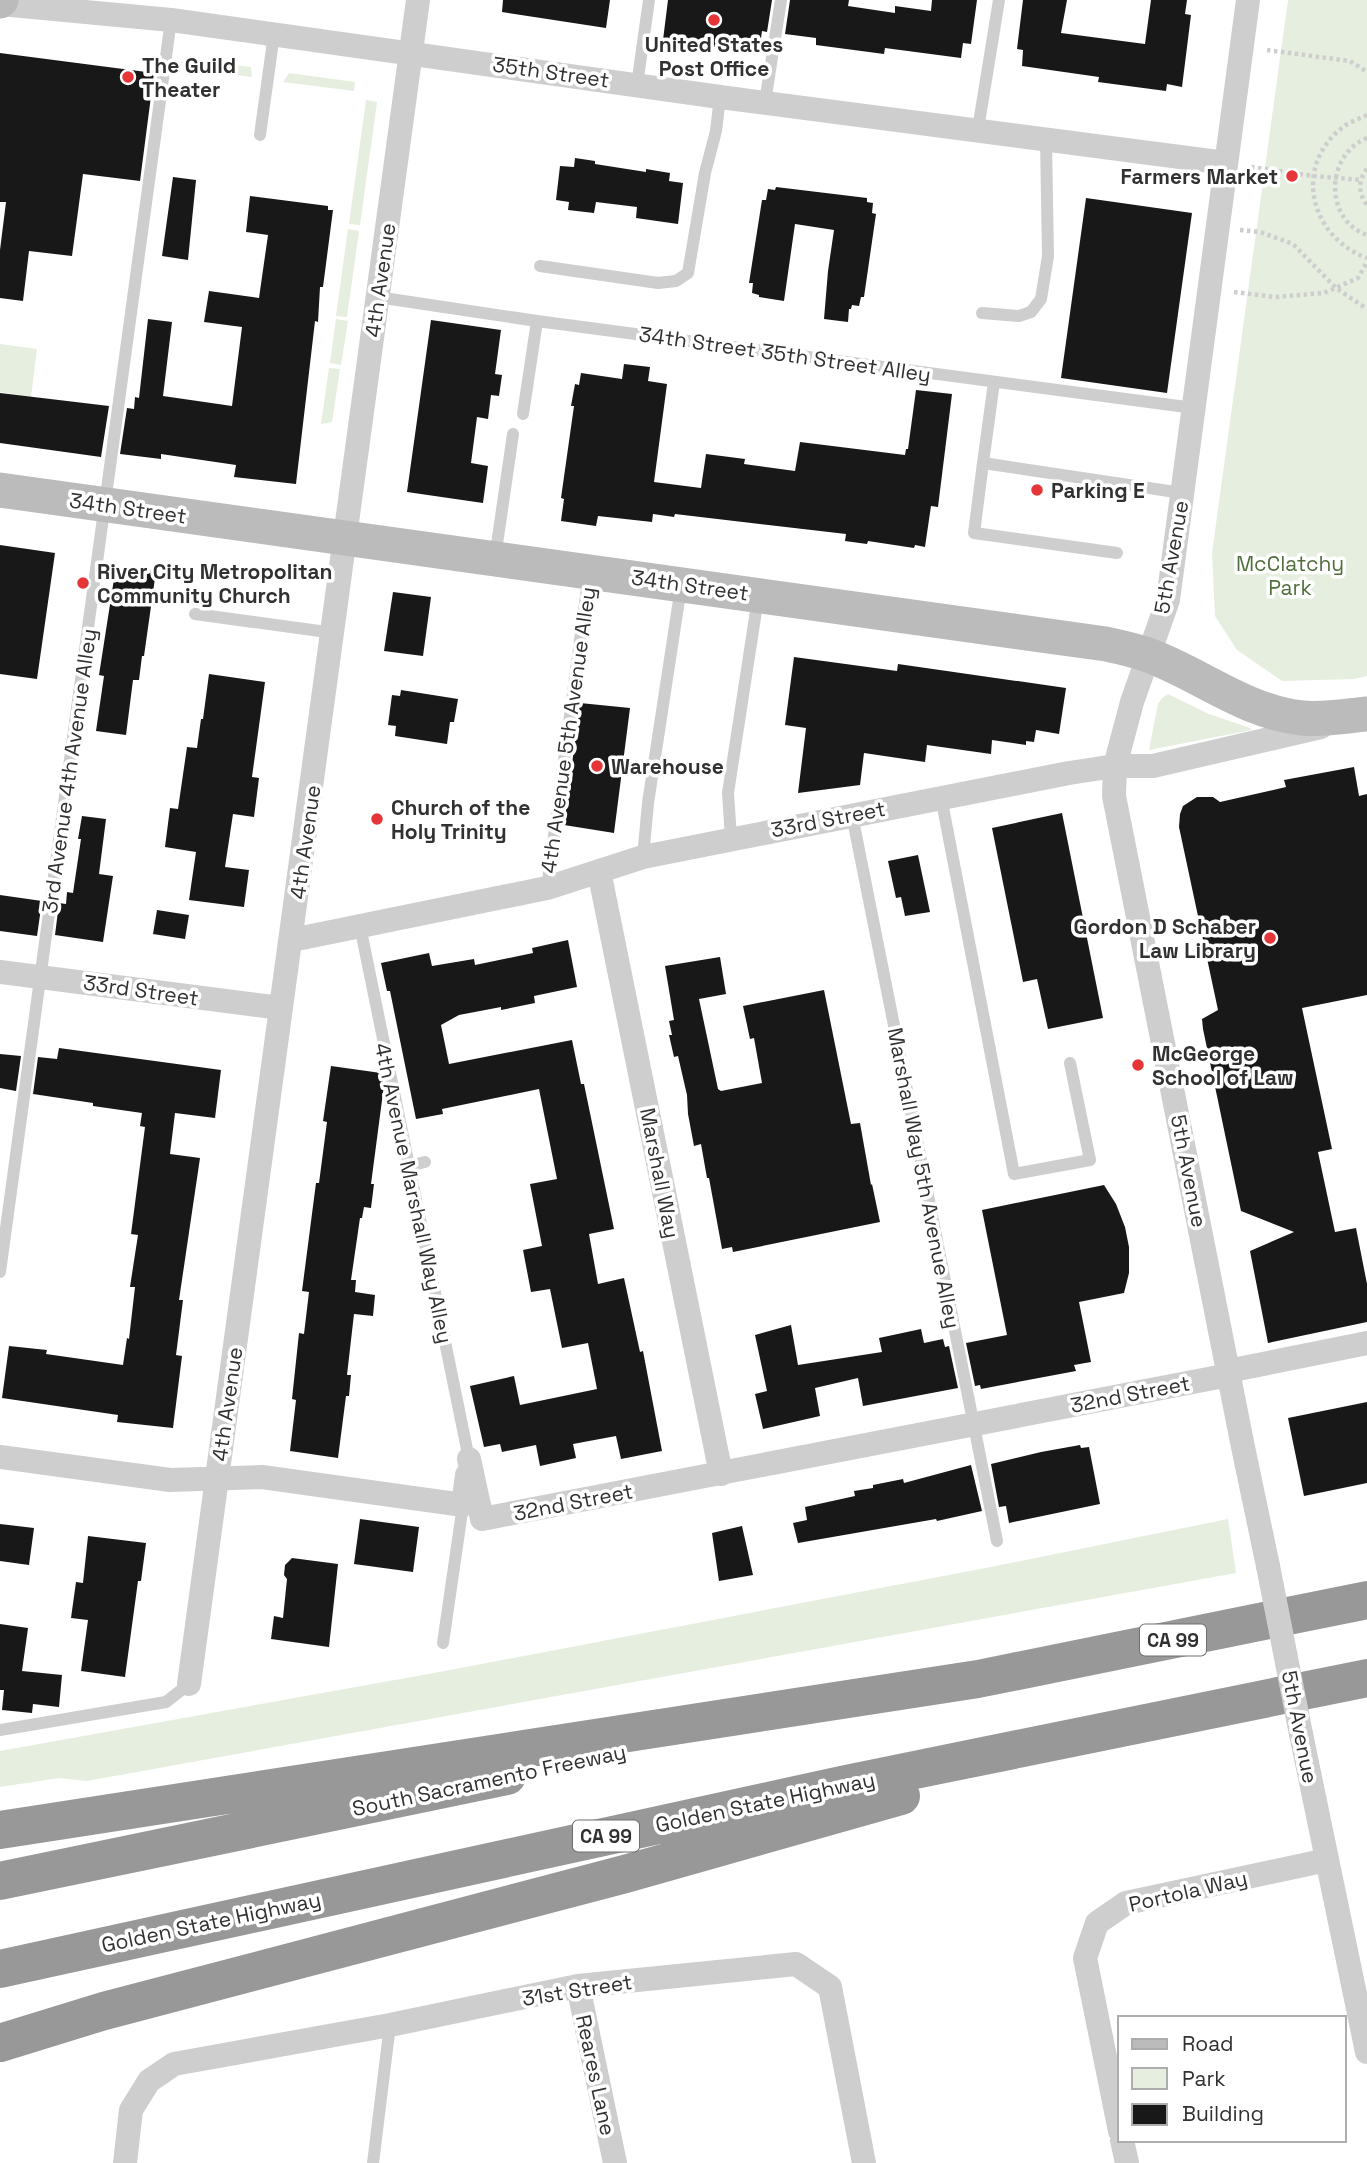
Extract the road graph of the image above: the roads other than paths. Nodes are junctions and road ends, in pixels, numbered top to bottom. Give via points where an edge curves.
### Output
1 (418, 0) edge
2 (649, 0) edge
3 (781, 0) edge
4 (999, 0) edge
5 (1248, 0) edge
6 (0, 2) edge
7 (171, 20) junction
8 (274, 34) junction
9 (411, 52) junction
10 (637, 85) junction
11 (720, 97) junction
12 (765, 102) junction
13 (978, 129) junction
14 (260, 135) dead end
15 (1046, 139) junction
16 (1226, 163) junction
17 (540, 266) dead end
18 (377, 297) junction
19 (982, 313) dead end
20 (537, 321) junction
21 (994, 382) junction
22 (1194, 408) junction
23 (523, 414) dead end
24 (513, 434) dead end
25 (983, 463) junction
26 (0, 490) edge
27 (1182, 493) junction
28 (105, 504) junction
29 (346, 538) junction
30 (1117, 553) dead end
31 (495, 558) junction
32 (589, 571) junction
33 (682, 584) junction
34 (758, 594) junction
35 (195, 614) dead end
36 (334, 633) junction
37 (1148, 655) junction
38 (1367, 715) edge
39 (1115, 766) junction
40 (941, 797) junction
41 (852, 815) junction
42 (731, 838) junction
43 (643, 857) junction
44 (599, 871) junction
45 (547, 888) junction
46 (360, 926) junction
47 (292, 940) junction
48 (0, 972) edge
49 (41, 976) junction
50 (281, 1008) junction
51 (1070, 1063) dead end
52 (425, 1161) dead end
53 (408, 1166) junction
54 (0, 1272) edge
55 (1367, 1343) edge
56 (1229, 1373) junction
57 (973, 1425) junction
58 (0, 1457) edge
59 (469, 1459) junction
60 (721, 1474) junction
61 (217, 1478) junction
62 (463, 1505) junction
63 (997, 1541) dead end
64 (1367, 1600) edge
65 (443, 1643) dead end
66 (1367, 1678) edge
67 (978, 1679) junction
68 (190, 1684) joint
69 (1186, 1716) junction
70 (0, 1730) edge
71 (0, 1830) edge
72 (1327, 1860) junction
73 (0, 1881) edge
74 (0, 1969) edge
75 (578, 1986) junction
76 (390, 2025) junction
77 (0, 2043) edge
78 (1367, 2052) edge
79 (1118, 2121) edge
80 (1122, 2142) edge
81 (125, 2163) edge
82 (373, 2163) edge
83 (615, 2163) edge
84 (864, 2163) edge
85 (1127, 2163) edge

1 - 9 street, 4th Avenue
2 - 10 lane
3 - 12 lane
4 - 13 lane
5 - 16 street, 5th Avenue
6 - 7 street, 35th Street
7 - 8 street, 35th Street
7 - 28 lane, 3rd Avenue 4th Avenue Alley
8 - 9 street, 35th Street
8 - 14 lane
9 - 10 street, 35th Street
9 - 18 street, 4th Avenue
10 - 11 street, 35th Street
11 - 12 street, 35th Street
11 - 17 lane via 688,273 658,284
12 - 13 street, 35th Street
13 - 15 street, 35th Street
15 - 16 street, 35th Street
15 - 19 lane via 1048,256 1041,299 1031,312 1019,316
16 - 22 street, 5th Avenue
18 - 20 lane, 34th Street 35th Street Alley
18 - 29 street, 4th Avenue
20 - 21 lane, 34th Street 35th Street Alley
20 - 23 lane
21 - 22 lane, 34th Street 35th Street Alley
21 - 25 lane
22 - 27 street, 5th Avenue
24 - 31 lane
25 - 27 lane
25 - 30 lane via 974,533
26 - 28 street, 34th Street
27 - 37 street, 5th Avenue via 1168,600
28 - 29 street, 34th Street
28 - 49 lane, 3rd Avenue 4th Avenue Alley
29 - 31 street, 34th Street
29 - 36 street, 4th Avenue
31 - 32 street, 34th Street
32 - 33 street, 34th Street
32 - 45 lane, 4th Avenue 5th Avenue Alley
33 - 34 street, 34th Street
33 - 43 lane
34 - 37 street, 34th Street via 1106,644
34 - 42 lane via 728,793
35 - 36 lane
36 - 47 street, 4th Avenue
37 - 38 street, 34th Street via 1281,714 1326,719
37 - 39 street, 5th Avenue
38 - 39 street, 33rd Street via 1153,766
39 - 40 street, 33rd Street
39 - 56 street, 5th Avenue via 1114,796
40 - 41 street, 33rd Street
40 - 51 lane via 1014,1174 1090,1160
41 - 42 street, 33rd Street
41 - 57 lane, Marshall Way 5th Avenue Alley
42 - 43 street, 33rd Street
43 - 44 street, 33rd Street
44 - 45 street, 33rd Street
44 - 60 street, Marshall Way
45 - 46 street, 33rd Street
46 - 47 street, 33rd Street
46 - 53 lane, 4th Avenue Marshall Way Alley
47 - 50 street, 4th Avenue
48 - 49 street, 33rd Street
49 - 50 street, 33rd Street
49 - 54 lane, 3rd Avenue 4th Avenue Alley
50 - 61 street, 4th Avenue
52 - 53 lane
53 - 59 lane, 4th Avenue Marshall Way Alley
55 - 56 street, 32nd Street
56 - 57 street, 32nd Street
56 - 72 street, 5th Avenue, bridge
57 - 60 street, 32nd Street
57 - 63 lane, Marshall Way 5th Avenue Alley
58 - 61 street via 170,1480
59 - 60 street, 32nd Street via 482,1520
59 - 62 street
61 - 62 street via 262,1477
61 - 68 street, 4th Avenue
62 - 65 lane
64 - 67 highway, CA 99
66 - 69 highway, Golden State Highway / CA 99
67 - 71 highway
67 - 73 highway, South Sacramento Freeway
68 - 70 lane via 166,1702
69 - 74 highway, Golden State Highway / CA 99 via 846,1783
69 - 77 highway
72 - 78 street, 5th Avenue
72 - 79 street, Portola Way via 1126,1903 1097,1923 1085,1958
75 - 76 street, 31st Street
75 - 83 street, Reares Lane
75 - 84 street, 31st Street via 796,1964 830,1987
76 - 81 street, 31st Street via 174,2064 149,2081 131,2110
76 - 82 lane
80 - 85 street

